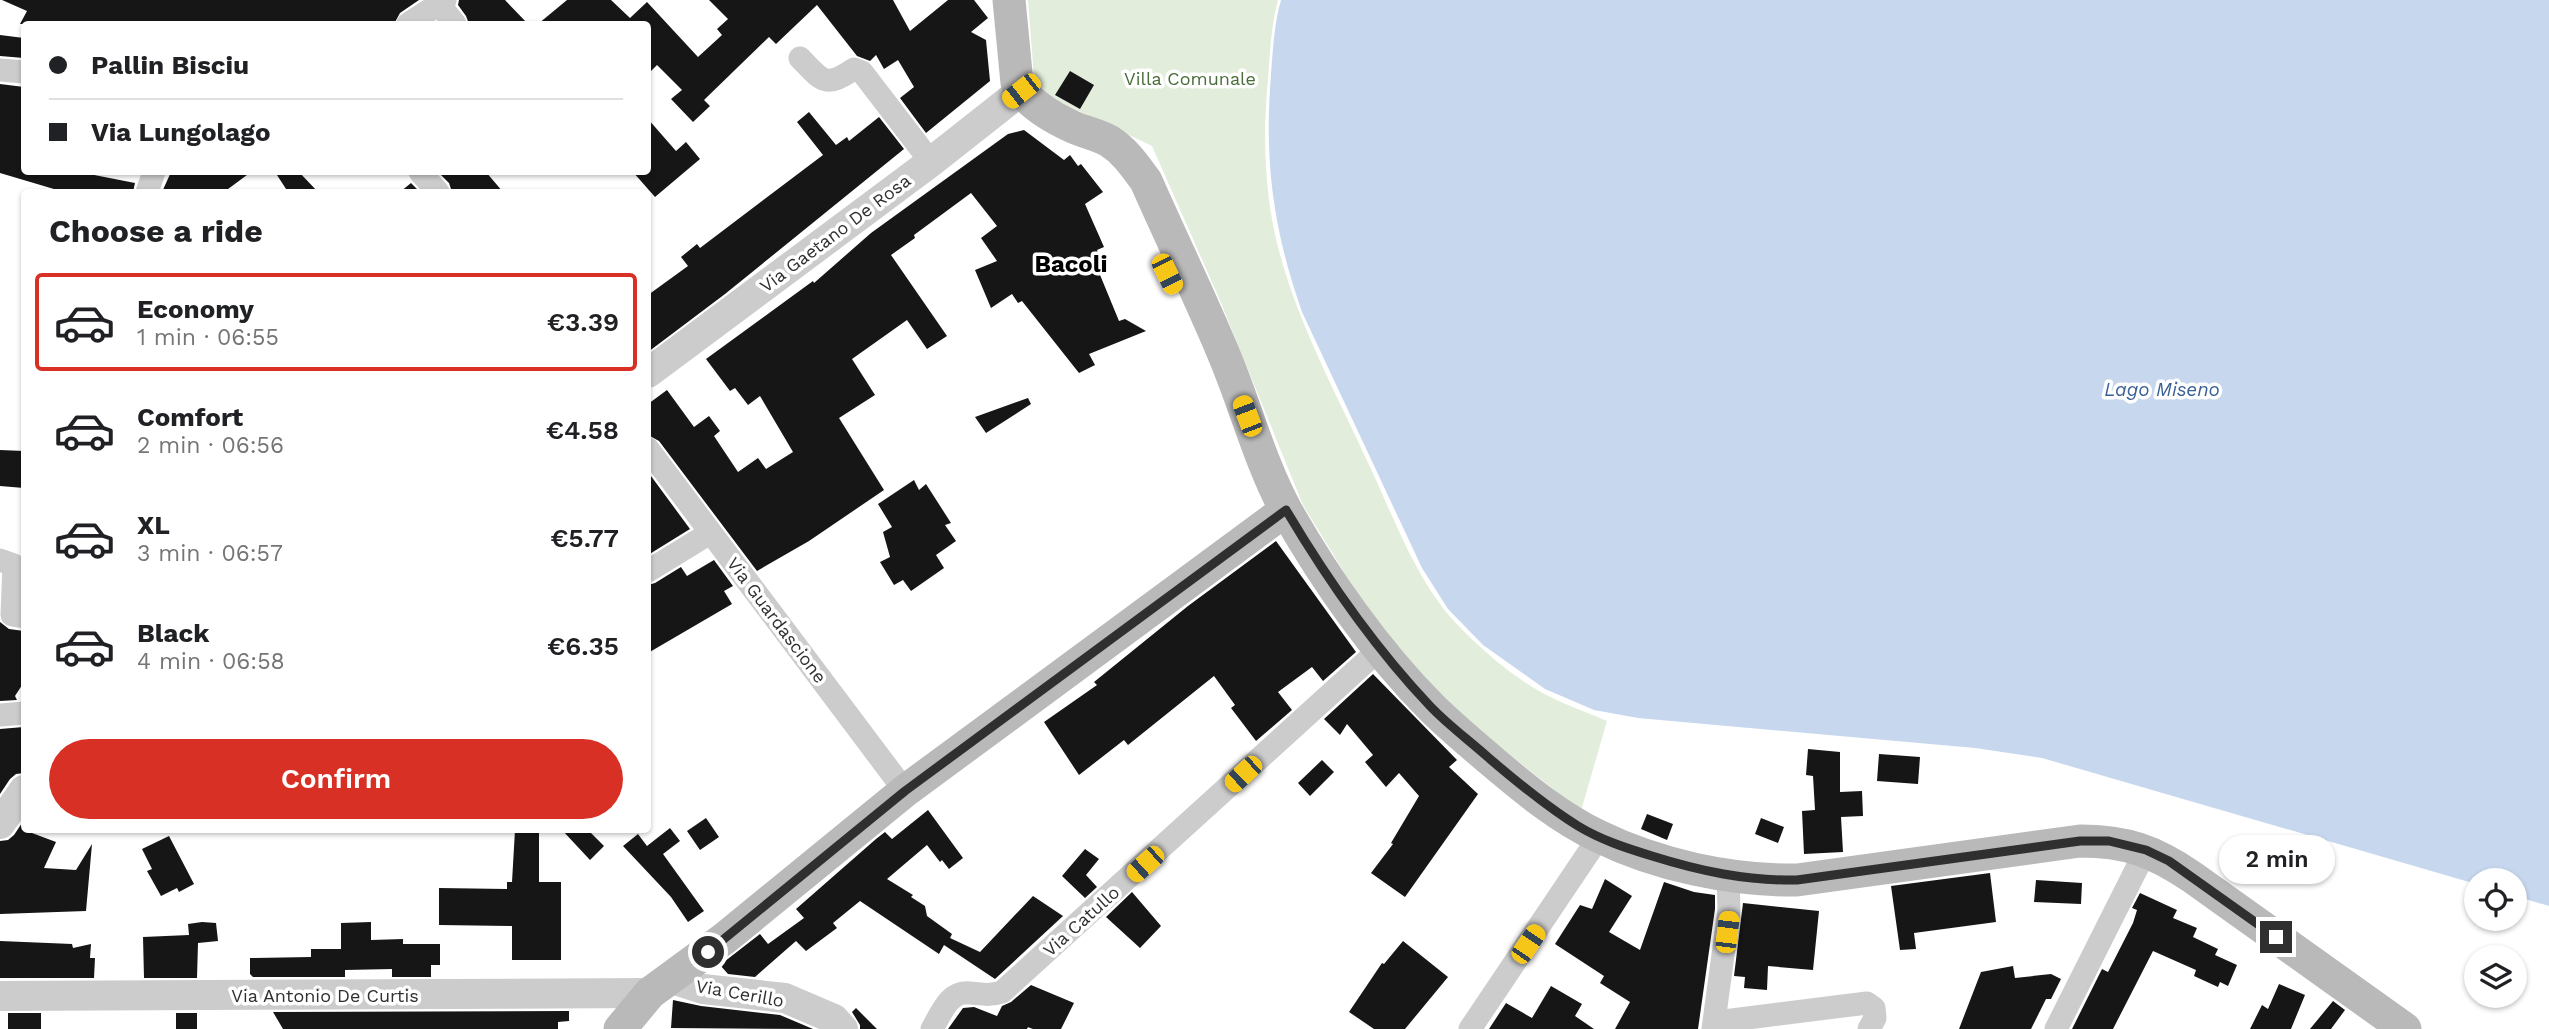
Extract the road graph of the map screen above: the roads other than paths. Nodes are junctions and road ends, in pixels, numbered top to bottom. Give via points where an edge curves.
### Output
1 (1009, 0) edge
2 (442, 2) edge
3 (413, 21) edge
4 (453, 21) edge
5 (800, 58) dead end
6 (0, 70) edge
7 (21, 72) edge
8 (1021, 91) junction
9 (930, 162) junction
10 (423, 175) edge
11 (435, 189) edge
12 (651, 371) edge
13 (651, 453) edge
14 (1286, 510) junction
15 (710, 533) junction
16 (0, 560) edge
17 (651, 569) edge
18 (21, 616) edge
19 (1381, 648) junction
20 (21, 713) edge
21 (0, 715) edge
22 (905, 791) junction
23 (21, 794) edge
24 (0, 824) edge
25 (1599, 837) junction
26 (2146, 850) junction
27 (1728, 876) junction
28 (661, 986) junction
29 (0, 996) edge
30 (1714, 1026) edge
31 (620, 1029) edge
32 (843, 1029) edge
33 (932, 1029) edge
34 (1470, 1029) edge
35 (1869, 1029) edge
36 (2056, 1029) edge
37 (2405, 1029) edge

1 - 8 main road
2 - 3 street
2 - 4 street
5 - 9 street via 827,80 836,81 854,69 862,72
6 - 7 street
8 - 9 street, Via Gaetano De Rosa
8 - 14 main road via 1071,126 1104,158 1132,202
9 - 12 street, Via Gaetano De Rosa
10 - 11 street
13 - 15 street, Via Guardascione
14 - 19 main road via 1325,576
14 - 22 main road
15 - 17 street
15 - 22 street, Via Guardascione
16 - 18 street via 14,565 12,615
19 - 25 main road via 1448,723 1520,784
19 - 33 street, Via Catullo via 1002,992 988,996 966,992 950,998
20 - 21 street
22 - 28 main road
23 - 24 street
25 - 27 main road
25 - 34 street
26 - 27 main road via 2109,841 2080,841 1797,880
26 - 36 street
26 - 37 main road via 2169,861
27 - 30 street via 1730,910
28 - 29 street, Via Antonio De Curtis
28 - 31 main road
28 - 32 street, Via Cerillo via 785,999 834,1019
30 - 35 street via 1867,1003 1874,1008 1875,1018

